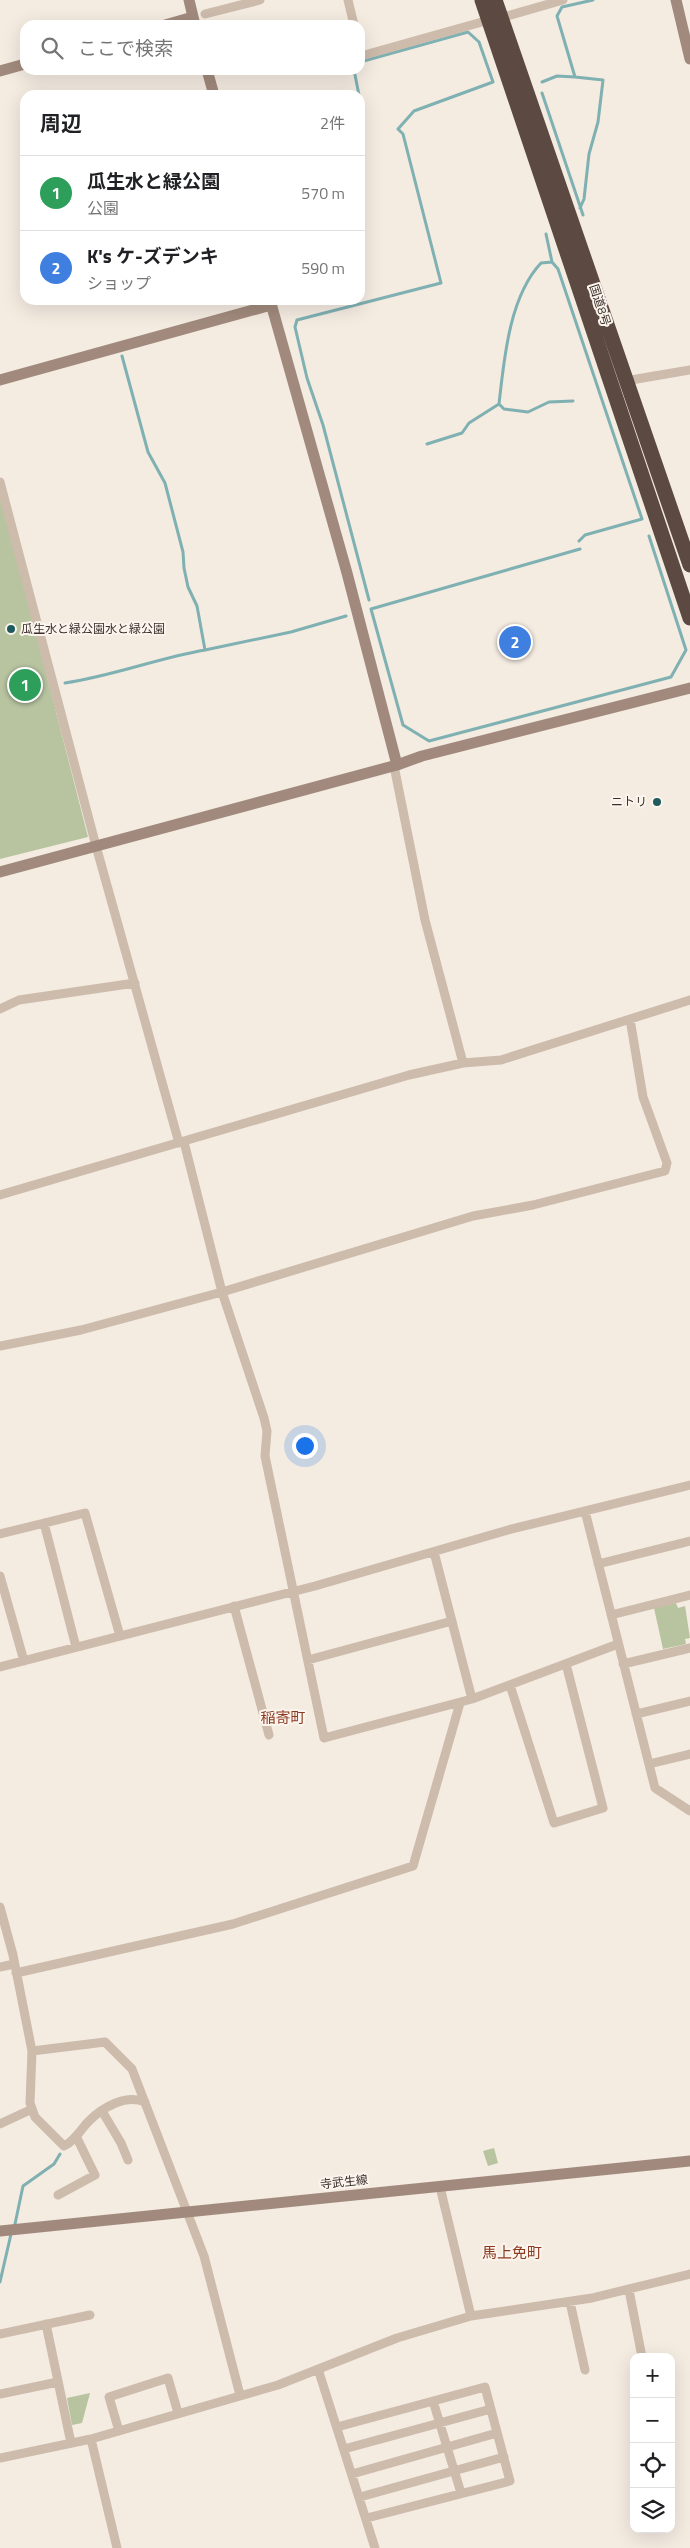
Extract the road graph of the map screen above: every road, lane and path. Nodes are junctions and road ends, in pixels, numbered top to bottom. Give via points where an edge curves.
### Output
1 (189, 0) edge
2 (260, 0) edge
3 (348, 0) edge
4 (482, 0) edge
5 (495, 0) edge
6 (563, 0) edge
7 (676, 0) edge
8 (206, 14) dead end
9 (495, 19) junction
10 (194, 20) edge
11 (353, 20) edge
12 (365, 55) edge
13 (690, 59) edge
14 (20, 65) edge
15 (0, 71) edge
16 (208, 75) edge
17 (213, 90) edge
18 (260, 305) edge
19 (271, 305) edge
20 (690, 370) edge
21 (0, 380) edge
22 (625, 380) junction
23 (0, 482) edge
24 (690, 565) edge
25 (690, 618) edge
26 (690, 688) edge
27 (396, 765) junction
28 (96, 846) junction
29 (0, 872) edge
30 (134, 983) junction
31 (690, 1000) edge
32 (0, 1009) edge
33 (630, 1018) junction
34 (463, 1063) junction
35 (182, 1143) junction
36 (0, 1195) edge
37 (222, 1292) junction
38 (0, 1346) edge
39 (690, 1485) edge
40 (585, 1511) junction
41 (44, 1523) junction
42 (0, 1534) edge
43 (690, 1541) edge
44 (434, 1552) junction
45 (598, 1564) junction
46 (0, 1576) edge
47 (294, 1591) junction
48 (690, 1595) edge
49 (234, 1606) junction
50 (611, 1615) junction
51 (452, 1621) junction
52 (120, 1636) junction
53 (618, 1644) junction
54 (76, 1647) junction
55 (690, 1648) edge
56 (308, 1660) junction
57 (24, 1661) junction
58 (566, 1664) junction
59 (623, 1664) junction
60 (0, 1667) edge
61 (510, 1685) junction
62 (472, 1699) junction
63 (690, 1701) edge
64 (460, 1703) junction
65 (636, 1714) junction
66 (269, 1735) dead end
67 (690, 1754) edge
68 (649, 1764) junction
69 (690, 1811) edge
70 (0, 1907) edge
71 (14, 1964) junction
72 (0, 1967) edge
73 (16, 1974) junction
74 (32, 2051) junction
75 (145, 2102) junction
76 (32, 2109) junction
77 (102, 2111) junction
78 (0, 2124) edge
79 (76, 2136) junction
80 (128, 2160) dead end
81 (690, 2162) edge
82 (440, 2187) junction
83 (58, 2195) dead end
84 (187, 2212) junction
85 (0, 2231) edge
86 (690, 2274) edge
87 (629, 2290) junction
88 (570, 2302) junction
89 (90, 2315) dead end
90 (471, 2316) junction
91 (46, 2324) junction
92 (0, 2334) edge
93 (641, 2353) edge
94 (318, 2369) junction
95 (585, 2370) dead end
96 (58, 2382) junction
97 (0, 2394) edge
98 (240, 2395) junction
99 (434, 2401) junction
100 (491, 2409) junction
101 (178, 2413) junction
102 (440, 2423) junction
103 (337, 2428) junction
104 (119, 2431) junction
105 (497, 2433) junction
106 (91, 2438) junction
107 (71, 2442) junction
108 (447, 2447) junction
109 (344, 2449) junction
110 (504, 2457) junction
111 (0, 2458) edge
112 (454, 2471) junction
113 (352, 2474) junction
114 (461, 2493) junction
115 (360, 2497) junction
116 (367, 2518) junction
117 (117, 2548) edge
118 (375, 2548) edge

1 - 10 street
2 - 8 street
3 - 11 street
4 - 9 highway, 国道8号
5 - 9 highway, 国道8号
6 - 9 street
7 - 13 street
9 - 12 street
9 - 22 highway, 国道8号
9 - 25 highway, 国道8号
14 - 15 street
16 - 17 street
18 - 21 street
19 - 27 street via 332,519
20 - 22 street
22 - 24 highway, 国道8号
23 - 28 street
26 - 27 street
27 - 28 street
27 - 34 street via 425,920
28 - 29 street
28 - 30 street
30 - 32 street via 19,1000
30 - 35 street
31 - 33 street
33 - 34 street via 510,1057
33 - 37 street via 643,1097 667,1164 666,1171 534,1205 473,1216
34 - 35 street via 409,1075
35 - 36 street
35 - 37 street
37 - 38 street via 81,1330
37 - 47 street via 267,1431 265,1456
39 - 40 street
40 - 44 street
40 - 45 street
41 - 42 street
41 - 52 street via 85,1513
41 - 54 street
43 - 45 street
44 - 47 street
44 - 51 street
45 - 50 street
46 - 57 street
47 - 49 street
47 - 56 street
48 - 50 street
49 - 52 street
49 - 66 street
50 - 53 street
51 - 56 street
51 - 62 street
52 - 54 street
53 - 58 street
53 - 59 street
54 - 57 street
55 - 59 street
56 - 64 street via 324,1738
57 - 60 street
58 - 61 street
58 - 61 street via 603,1808 554,1823
59 - 65 street
61 - 62 street
62 - 64 street
63 - 65 street
64 - 73 street via 413,1866 233,1924
65 - 68 street
67 - 68 street
68 - 69 street via 655,1788
70 - 71 street
71 - 72 street
71 - 73 street
73 - 74 street
74 - 75 street via 105,2042 132,2069
74 - 76 street via 29,2088
75 - 77 street via 136,2098 124,2099
75 - 84 street
76 - 78 street
76 - 79 street via 41,2124 64,2146
77 - 79 street
77 - 80 street
79 - 83 street via 95,2175
81 - 82 street, 寺武生線
82 - 84 street, 寺武生線
82 - 90 street
84 - 85 street, 寺武生線
84 - 98 street via 204,2256
86 - 87 street
87 - 88 street
87 - 93 street
88 - 90 street
88 - 95 street
89 - 91 street
90 - 94 street via 397,2338
91 - 92 street
91 - 96 street
94 - 98 street
94 - 103 street
96 - 97 street
96 - 107 street
98 - 101 street
99 - 100 street via 484,2387
99 - 102 street
99 - 103 street
100 - 102 street
100 - 105 street
101 - 104 street
101 - 104 street via 168,2378 109,2397
102 - 108 street
102 - 109 street
103 - 109 street
104 - 106 street
105 - 108 street
105 - 110 street
106 - 107 street
106 - 117 street
107 - 111 street
108 - 112 street
108 - 113 street
109 - 113 street
110 - 112 street
110 - 114 street via 510,2481
112 - 114 street
112 - 115 street
113 - 115 street
114 - 116 street
115 - 116 street
116 - 118 street

